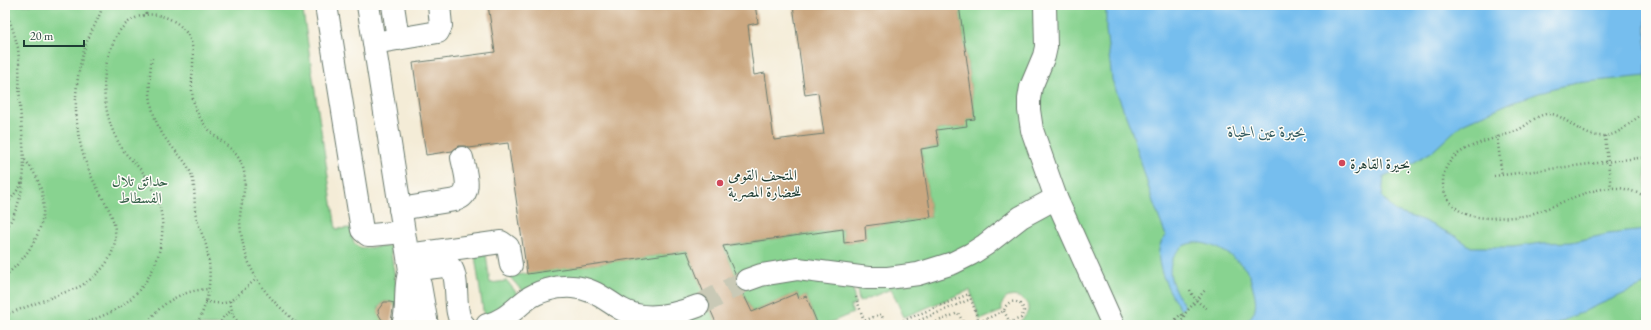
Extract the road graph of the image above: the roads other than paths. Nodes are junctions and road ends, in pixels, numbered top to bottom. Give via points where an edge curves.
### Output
1 (326, 5) edge
2 (368, 5) edge
3 (393, 5) edge
4 (439, 5) edge
5 (1045, 5) edge
6 (398, 39) junction
7 (374, 43) junction
8 (462, 158) dead end
9 (1056, 198) junction
10 (400, 209) junction
11 (403, 232) junction
12 (409, 262) junction
13 (511, 265) dead end
14 (747, 280) tunnel mouth
15 (698, 306) tunnel mouth
16 (404, 325) edge
17 (427, 325) edge
18 (464, 325) edge
19 (488, 325) edge
20 (1113, 325) edge

1 - 11 lane via 362,230 368,235
2 - 7 lane
3 - 6 lane
4 - 6 lane via 441,26 438,32
5 - 9 lane via 1046,47 1031,87 1029,110 1035,142
6 - 7 lane
7 - 10 lane
8 - 10 lane via 467,188 463,196 455,200
9 - 14 lane via 1021,217 971,254 925,273 904,277 868,278 798,270
9 - 20 lane
10 - 11 lane
11 - 12 lane
12 - 13 lane via 501,242 506,244 510,251
12 - 16 lane
12 - 17 lane via 420,285
12 - 18 lane via 449,266 452,269 459,319
15 - 19 lane via 661,316 634,314 586,289 558,287 534,295 505,318

